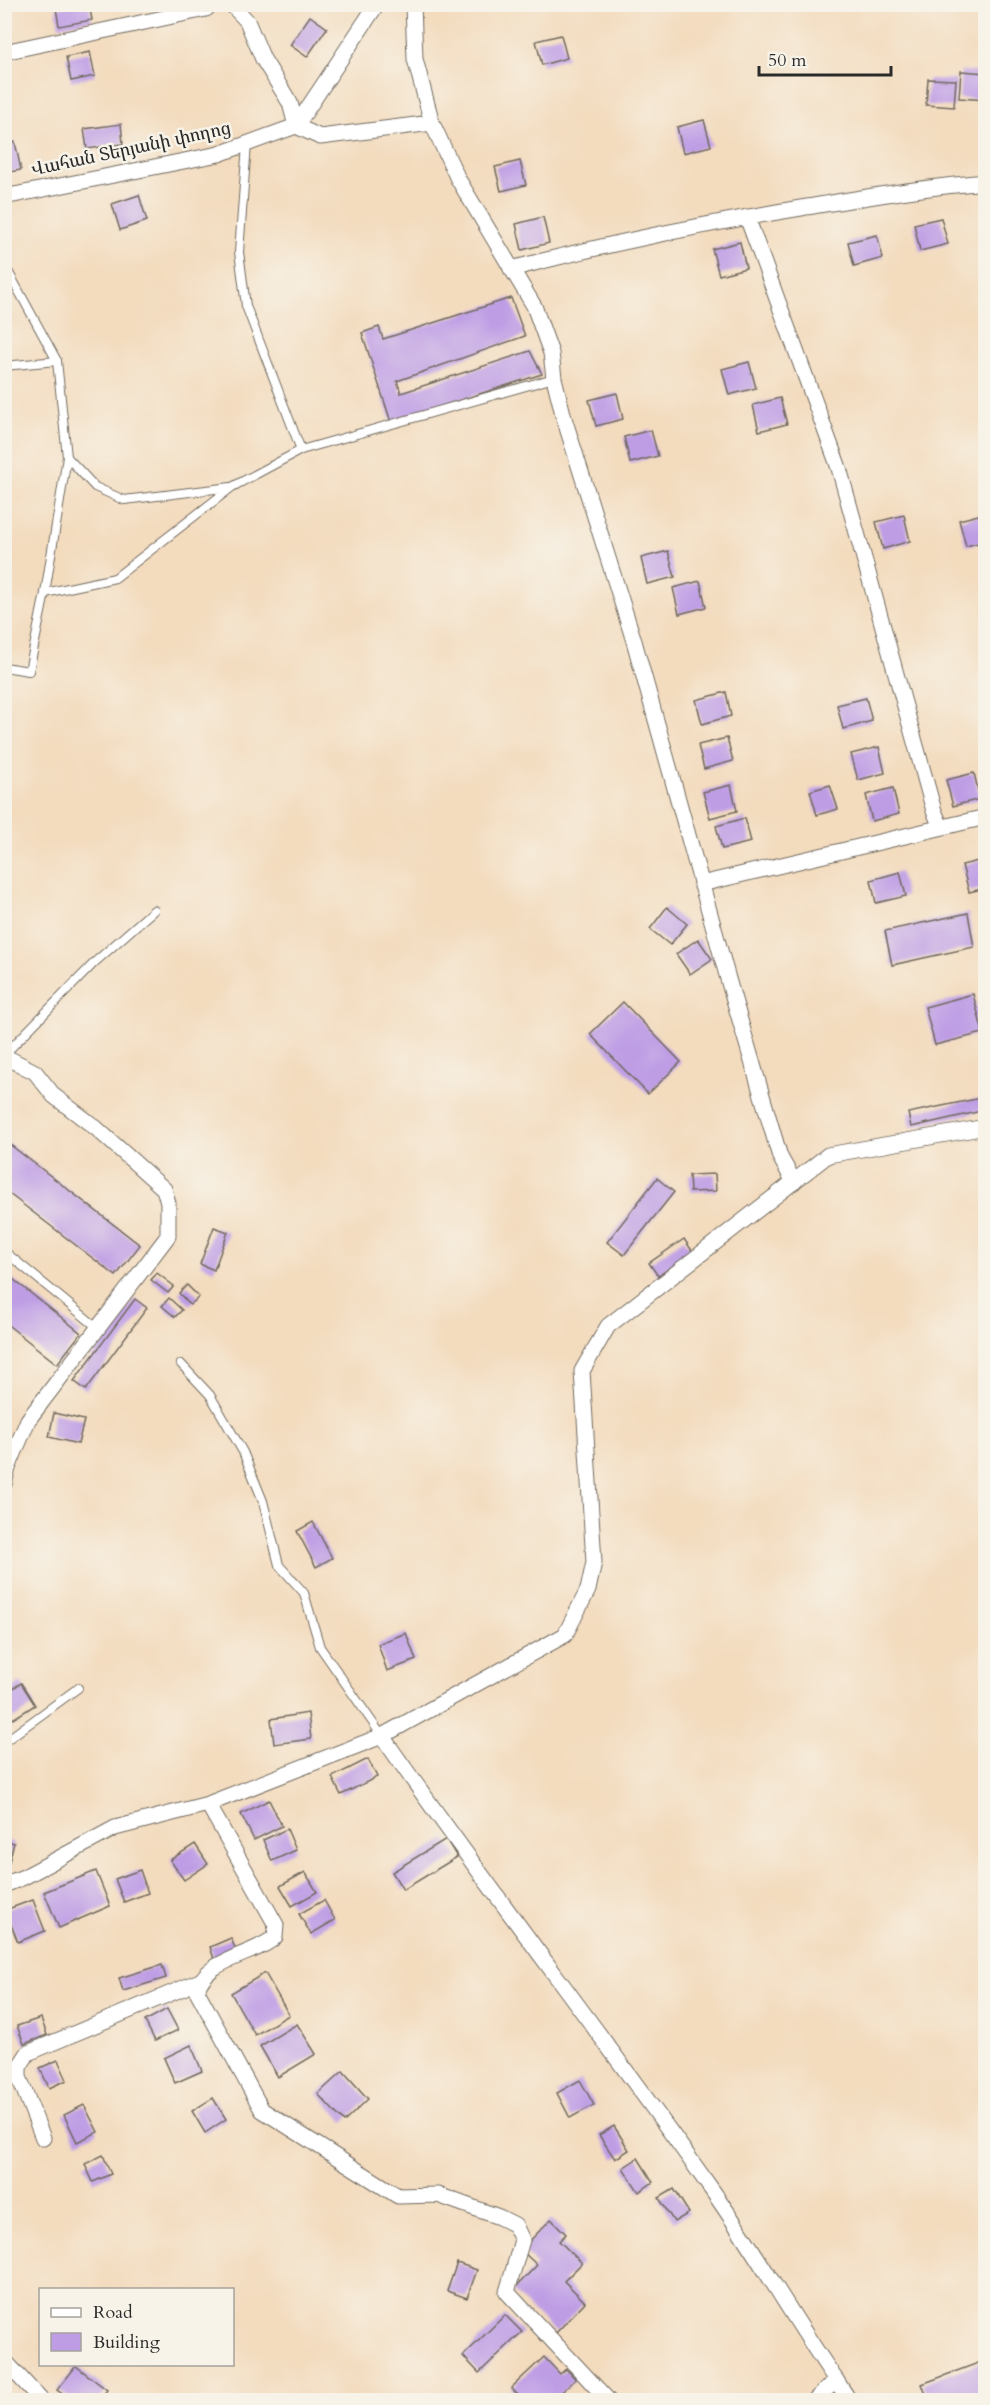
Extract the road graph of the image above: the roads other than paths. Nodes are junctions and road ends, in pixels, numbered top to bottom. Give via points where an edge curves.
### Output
1 (212, 4) edge
2 (231, 4) edge
3 (377, 4) edge
4 (413, 4) edge
5 (4, 52) edge
6 (432, 123) junction
7 (296, 126) junction
8 (247, 143) junction
9 (986, 182) edge
10 (4, 197) edge
11 (747, 217) junction
12 (4, 264) edge
13 (511, 269) junction
14 (9, 280) edge
15 (57, 361) junction
16 (4, 366) edge
17 (554, 378) junction
18 (301, 450) junction
19 (67, 457) junction
20 (232, 487) junction
21 (45, 593) junction
22 (4, 667) edge
23 (986, 817) edge
24 (941, 827) junction
25 (701, 884) junction
26 (154, 910) dead end
27 (4, 1056) edge
28 (986, 1127) edge
29 (794, 1182) junction
30 (4, 1251) edge
31 (98, 1328) junction
32 (181, 1364) dead end
33 (4, 1484) edge
34 (78, 1688) dead end
35 (382, 1736) junction
36 (4, 1742) edge
37 (208, 1804) junction
38 (4, 1885) edge
39 (200, 1981) junction
40 (43, 2138) dead end
41 (4, 2360) edge
42 (836, 2380) junction
43 (41, 2400) edge
44 (608, 2400) edge
45 (814, 2400) edge
46 (849, 2400) edge

1 - 5 street via 206,9
2 - 7 street via 247,21 263,59 290,104
3 - 7 street
4 - 6 street via 415,59
6 - 7 street via 320,137
6 - 13 street via 458,179
7 - 8 street, Վահան Տերյանի փողոց
8 - 10 street, Վահան Տերյանի փողոց via 219,154
8 - 18 lane via 239,252 246,306
9 - 11 street via 923,188
11 - 13 street
11 - 24 street via 839,468
12 - 14 lane
13 - 17 street via 534,306 551,353
14 - 15 lane
15 - 16 lane
15 - 19 lane
17 - 18 lane
17 - 25 street via 634,641
18 - 20 lane
19 - 20 lane via 94,487 124,500
19 - 21 lane
20 - 21 lane via 115,578
21 - 22 lane via 29,671
23 - 24 street
24 - 25 street
25 - 29 street via 780,1157
26 - 27 lane via 94,962
27 - 31 street via 35,1072 54,1096 164,1189 168,1236
28 - 29 street via 828,1155
29 - 35 street via 608,1326 582,1371 594,1563 588,1590 565,1635
30 - 31 lane
31 - 33 street via 28,1420
32 - 35 lane via 210,1395 243,1452 263,1501 279,1565 304,1593 320,1647
34 - 36 lane
35 - 37 street
35 - 42 street via 714,2192
37 - 38 street via 116,1828
37 - 39 street via 276,1925 275,1936 266,1945 211,1969
39 - 40 street via 28,2053 19,2076
39 - 44 street via 197,1991 262,2110 398,2196 438,2195 514,2225 522,2240 507,2292
41 - 43 street
42 - 45 street
42 - 46 street

